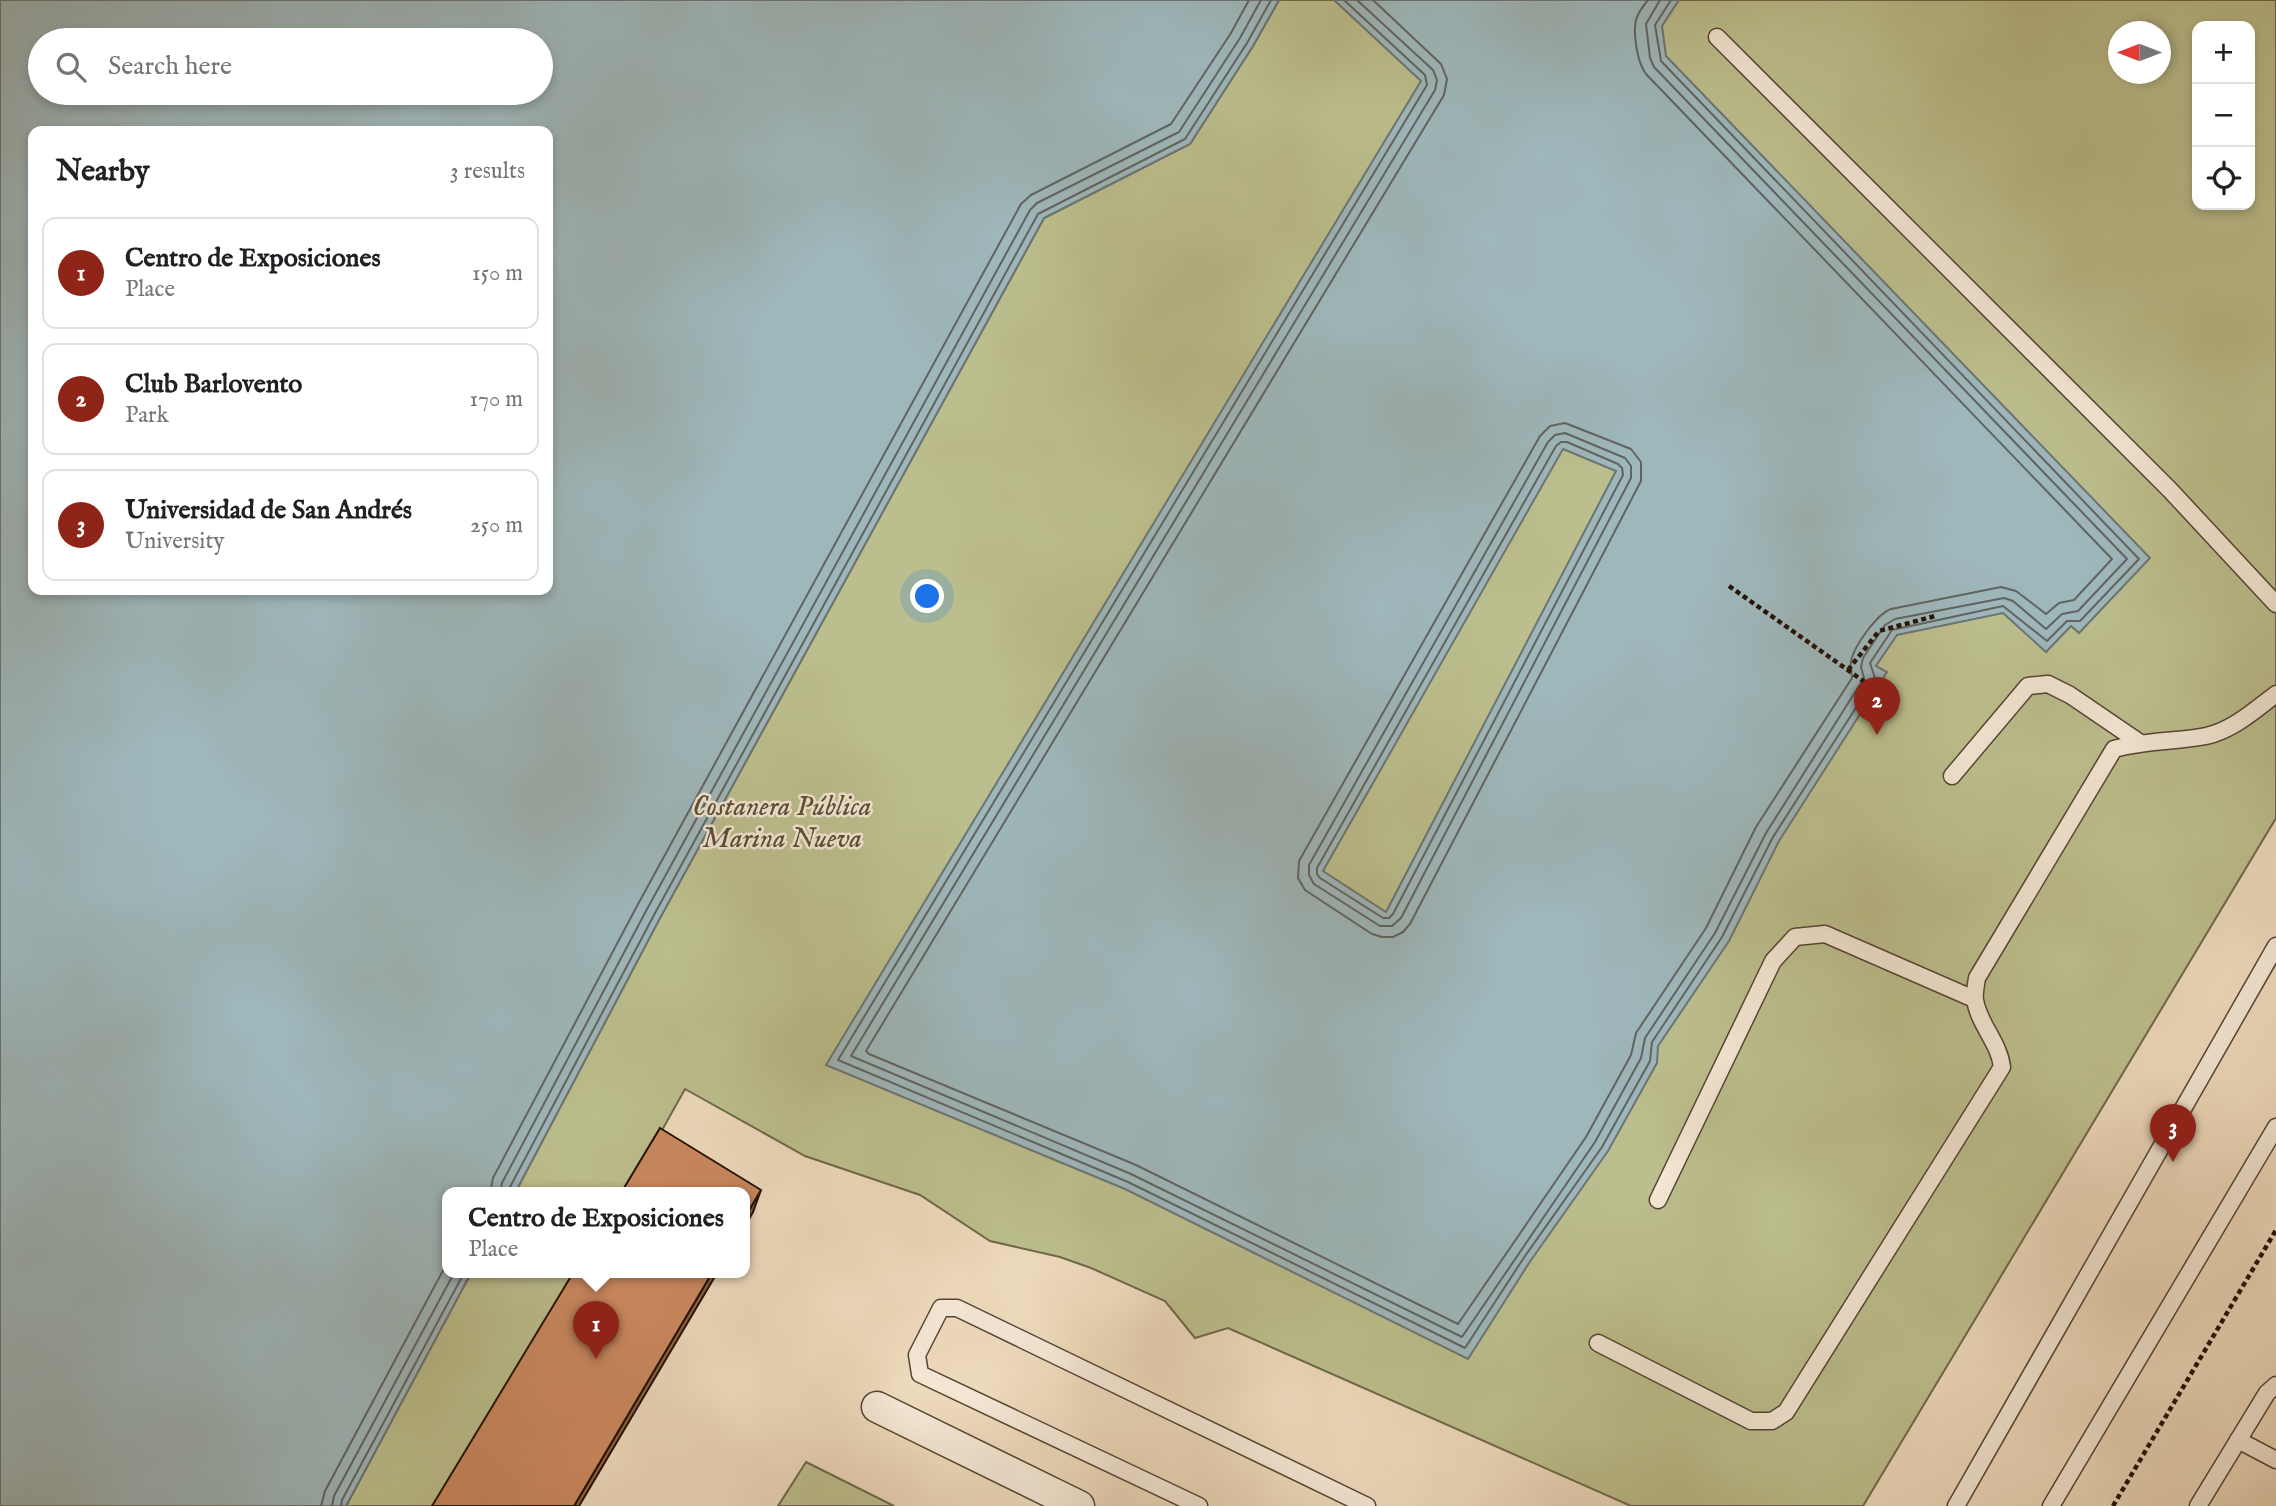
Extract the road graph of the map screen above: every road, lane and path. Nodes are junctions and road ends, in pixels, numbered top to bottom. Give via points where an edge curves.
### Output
1 (1717, 37) dead end
2 (1729, 586) dead end
3 (2276, 604) edge
4 (1936, 616) dead end
5 (1848, 670) junction
6 (1876, 690) dead end
7 (2276, 694) edge
8 (2139, 742) junction
9 (1952, 776) dead end
10 (2276, 946) edge
11 (1974, 999) junction
12 (2276, 1127) edge
13 (1658, 1200) dead end
14 (2276, 1230) edge
15 (1598, 1343) dead end
16 (2276, 1385) edge
17 (877, 1407) dead end
18 (2238, 1440) junction
19 (2276, 1460) edge
20 (1079, 1506) edge
21 (1199, 1506) edge
22 (1367, 1506) edge
23 (1956, 1506) edge
24 (2051, 1506) edge
25 (2113, 1506) edge
26 (2198, 1506) edge

1 - 3 lane via 2170,490
2 - 5 path
4 - 5 path via 1879,631
5 - 6 path
7 - 8 lane via 2245,719 2208,736
8 - 9 lane via 2070,695 2048,684 2028,686
8 - 11 lane via 2114,749 1977,978
10 - 23 lane
11 - 13 lane via 1825,934 1795,937 1773,961
11 - 15 lane via 2002,1067 1786,1412 1772,1422 1751,1422
12 - 24 lane
14 - 25 path
16 - 18 lane
17 - 20 street
18 - 19 lane
18 - 26 lane
21 - 22 lane via 920,1374 917,1355 941,1308 957,1308

